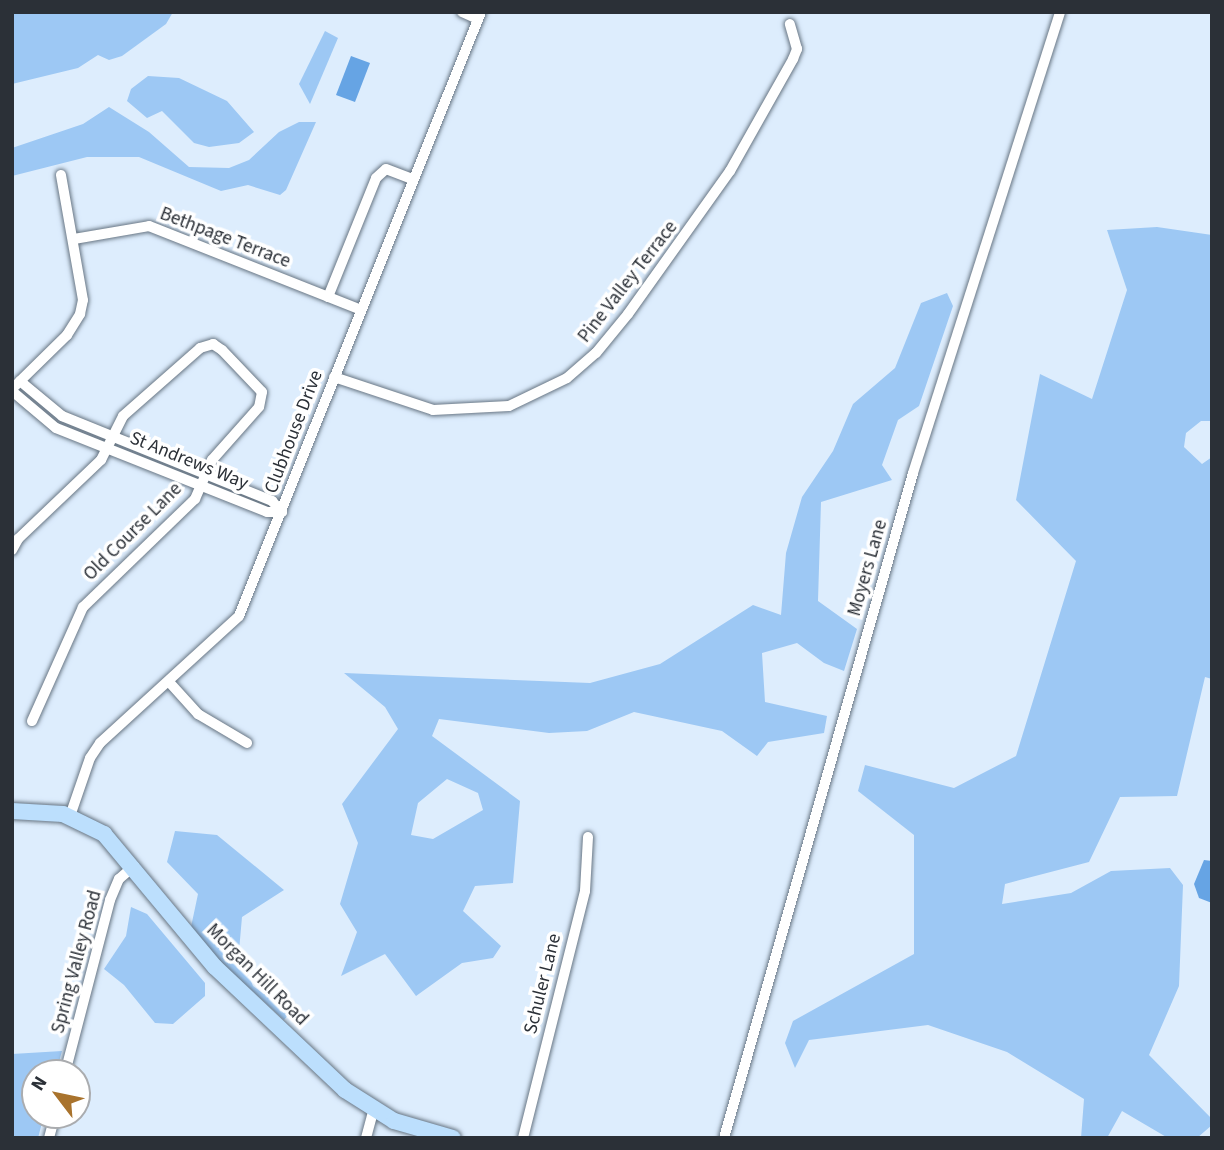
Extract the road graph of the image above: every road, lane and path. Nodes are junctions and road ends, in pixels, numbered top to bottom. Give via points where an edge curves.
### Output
1 (462, 12) edge
2 (1060, 12) edge
3 (480, 16) edge
4 (790, 24) dead end
5 (61, 175) dead end
6 (412, 179) junction
7 (74, 239) junction
8 (328, 297) junction
9 (359, 309) junction
10 (334, 377) junction
11 (15, 387) edge
12 (112, 436) junction
13 (107, 448) junction
14 (206, 474) junction
15 (202, 485) junction
16 (282, 512) junction
17 (12, 550) edge
18 (170, 683) junction
19 (32, 721) dead end
20 (247, 743) dead end
21 (12, 811) edge
22 (70, 816) junction
23 (588, 837) dead end
24 (134, 866) junction
25 (69, 1059) edge
26 (373, 1111) junction
27 (366, 1138) edge
28 (453, 1138) edge
29 (523, 1138) edge
30 (724, 1138) edge

1 - 3 street
2 - 30 street, Moyers Lane via 913,473
3 - 6 street, Clubhouse Drive
4 - 10 street, Pine Valley Terrace via 797,49 793,59 730,171 628,314 596,353 567,378 509,406 433,410
5 - 7 street
6 - 8 street via 386,169 376,178
6 - 9 street, Clubhouse Drive
7 - 8 street, Bethpage Terrace via 149,226
7 - 11 street via 83,300 80,314 67,335
8 - 9 street, Bethpage Terrace
9 - 10 street, Clubhouse Drive
10 - 16 street, Clubhouse Drive
11 - 12 street, St Andrews Way via 62,416
11 - 13 street, St Andrews Way via 50,424
12 - 13 street
12 - 14 street, St Andrews Way
12 - 14 street, Old Course Lane via 123,416 200,348 213,344 262,392 262,401 217,452
13 - 15 street, St Andrews Way
13 - 17 street
14 - 15 street, Old Course Lane
14 - 16 street, St Andrews Way via 272,500
15 - 16 street, St Andrews Way via 267,512
15 - 19 street, Old Course Lane via 195,499 83,607
16 - 18 street, Clubhouse Drive via 239,616
18 - 20 street via 198,714
18 - 22 street, Clubhouse Drive via 94,751
21 - 22 main road, Morgan Hill Road
22 - 24 main road, Morgan Hill Road via 108,837
23 - 29 street, Schuler Lane via 584,891
24 - 25 street, Spring Valley Road via 119,879 110,900
24 - 26 main road, Morgan Hill Road via 215,967
26 - 27 street
26 - 28 main road, Morgan Hill Road

